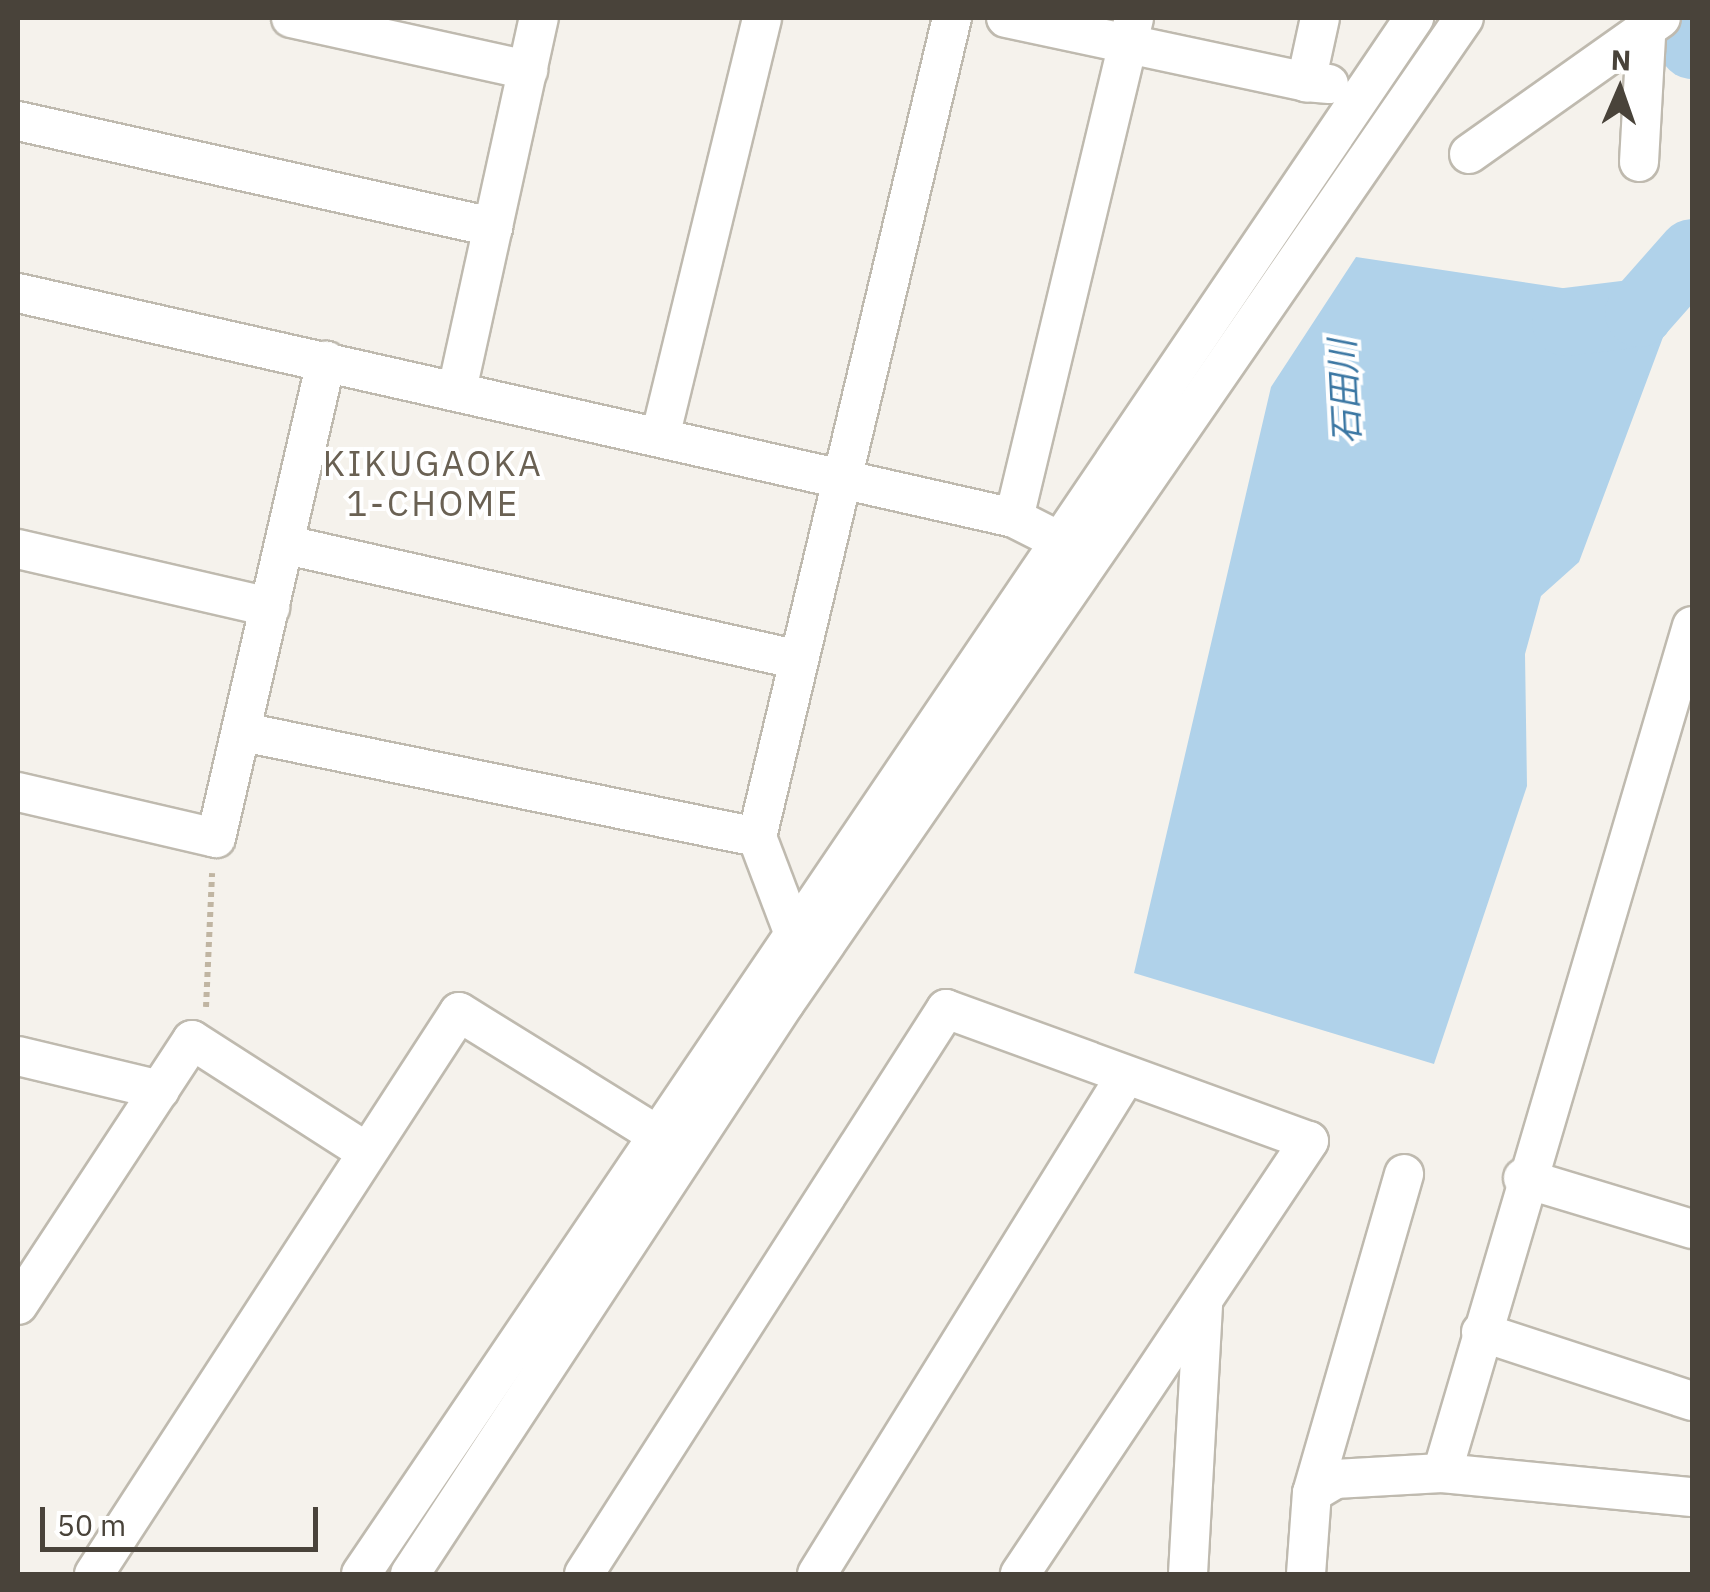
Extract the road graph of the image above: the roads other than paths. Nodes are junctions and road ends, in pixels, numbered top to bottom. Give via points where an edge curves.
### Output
1 (291, 18) edge
2 (540, 18) edge
3 (762, 18) edge
4 (952, 18) edge
5 (1006, 18) edge
6 (1320, 18) edge
7 (1414, 18) edge
8 (1464, 18) edge
9 (1652, 20) edge
10 (1131, 30) edge
11 (528, 70) junction
12 (1306, 82) junction
13 (1359, 97) junction
14 (18, 121) edge
15 (1469, 154) dead end
16 (1639, 162) dead end
17 (493, 227) junction
18 (18, 293) edge
19 (326, 361) junction
20 (457, 390) junction
21 (660, 437) junction
22 (842, 479) junction
23 (1014, 518) junction
24 (1056, 537) junction
25 (287, 545) junction
26 (18, 549) edge
27 (1093, 559) junction
28 (270, 607) junction
29 (1692, 626) edge
30 (795, 659) junction
31 (243, 732) junction
32 (18, 792) edge
33 (756, 837) junction
34 (792, 930) junction
35 (18, 1056) edge
36 (1125, 1077) junction
37 (160, 1090) junction
38 (657, 1135) junction
39 (366, 1152) junction
40 (1404, 1174) dead end
41 (1524, 1178) junction
42 (1692, 1229) edge
43 (23, 1286) edge
44 (1203, 1300) junction
45 (1481, 1332) junction
46 (1692, 1402) edge
47 (1442, 1473) junction
48 (1312, 1493) junction
49 (1692, 1498) edge
50 (94, 1574) edge
51 (361, 1574) edge
52 (410, 1574) edge
53 (584, 1574) edge
54 (817, 1574) edge
55 (1020, 1574) edge
56 (1188, 1574) edge
57 (1306, 1574) edge

1 - 11 street
2 - 11 street
3 - 21 street
4 - 22 street
5 - 10 street
6 - 12 street
7 - 13 street
8 - 27 street
9 - 15 street
9 - 16 street
10 - 12 street
10 - 23 street
11 - 17 street
12 - 13 street
13 - 24 street
14 - 17 street
17 - 20 street
18 - 19 street
19 - 20 street
19 - 25 street
20 - 21 street
21 - 22 street
22 - 23 street
22 - 30 street
23 - 24 street
24 - 27 street
24 - 34 street
25 - 28 street
25 - 30 street
26 - 28 street
27 - 52 street via 784,1003
28 - 31 street
29 - 41 street
30 - 33 street
31 - 32 street via 216,838
31 - 33 street
33 - 34 street
34 - 38 street
35 - 37 street
36 - 44 street via 1308,1142
36 - 53 street via 946,1009
36 - 54 street
37 - 39 street via 192,1040
37 - 43 street
38 - 39 street via 460,1012
38 - 51 street
39 - 50 street
40 - 48 street
41 - 42 street
41 - 45 street
44 - 55 street
44 - 56 street
45 - 46 street
45 - 47 street
47 - 48 street via 1335,1479
47 - 49 street
48 - 57 street

